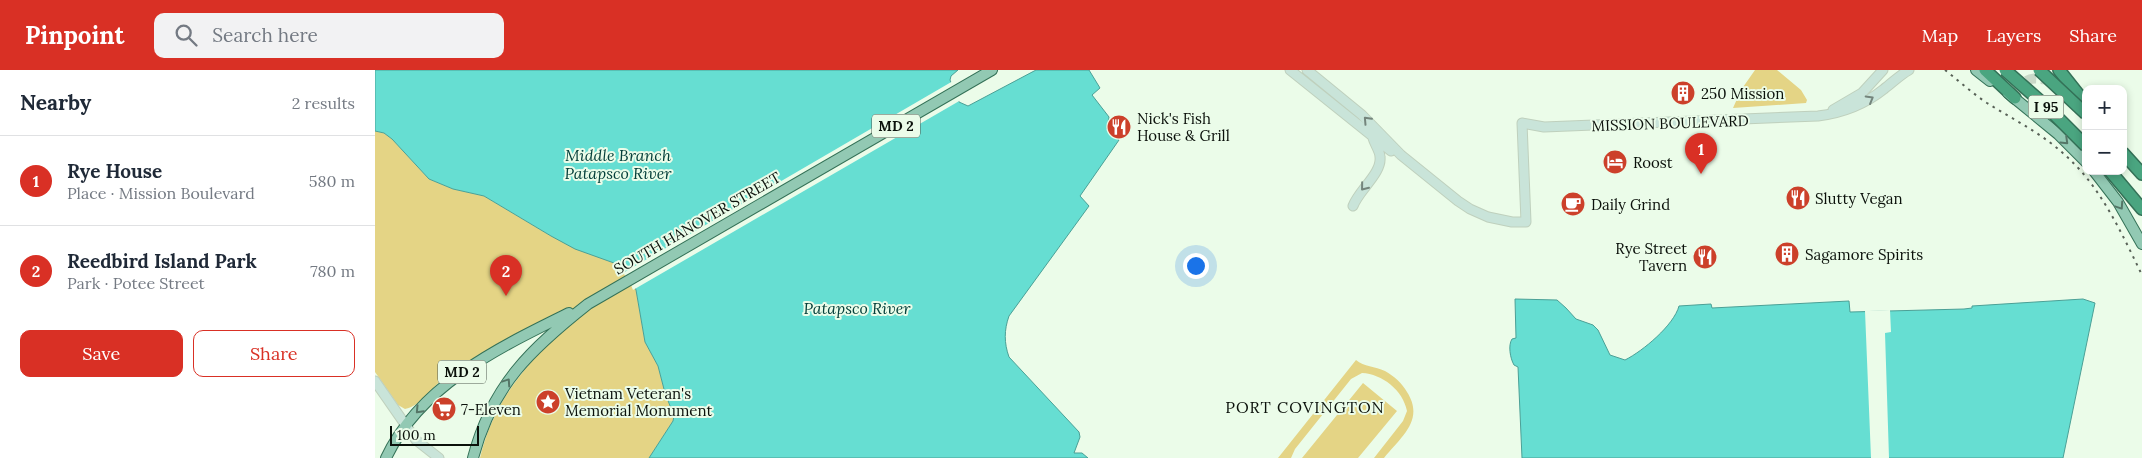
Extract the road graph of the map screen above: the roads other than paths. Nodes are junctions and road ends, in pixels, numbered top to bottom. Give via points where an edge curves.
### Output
1 (992, 70) edge
2 (1290, 70) edge
3 (1307, 70) edge
4 (1883, 70) edge
5 (1909, 70) edge
6 (1976, 70) edge
7 (1985, 70) edge
8 (2005, 70) edge
9 (2039, 70) edge
10 (2059, 70) edge
11 (2016, 95) junction
12 (2082, 99) edge
13 (2082, 110) edge
14 (1818, 116) junction
15 (1373, 138) junction
16 (2082, 142) edge
17 (1401, 155) junction
18 (2127, 157) edge
19 (2082, 158) edge
20 (2142, 174) edge
21 (2097, 175) edge
22 (2113, 175) edge
23 (1353, 206) dead end
24 (2142, 209) edge
25 (2142, 244) edge
26 (588, 304) junction
27 (375, 381) edge
28 (405, 426) junction
29 (386, 458) edge
30 (439, 458) edge
31 (473, 458) edge

1 - 26 main road, SOUTH HANOVER STREET / MD 2
2 - 15 street
17 -> 3 street via 1362,115
4 - 14 street, MISSION BOULEVARD via 1862,93
14 -> 5 street, MISSION BOULEVARD via 1848,110
6 - 11 main road
7 - 11 highway
8 - 16 highway, I 95, bridge
9 - 13 highway, I 95, bridge
10 - 12 highway
11 -> 19 main road
14 - 17 street, MISSION BOULEVARD via 1545,127 1522,123 1526,222 1497,220 1470,209
15 - 17 street
15 -> 23 street via 1380,166
18 - 20 highway
21 -> 25 main road via 2121,207
22 - 24 highway
26 -> 28 main road, MD 2 via 530,332 464,371 431,398
31 -> 26 main road, SOUTH HANOVER STREET / MD 2 via 484,423 510,376 549,335
27 - 28 street
28 - 29 main road, MD 2
28 - 30 street via 416,440

